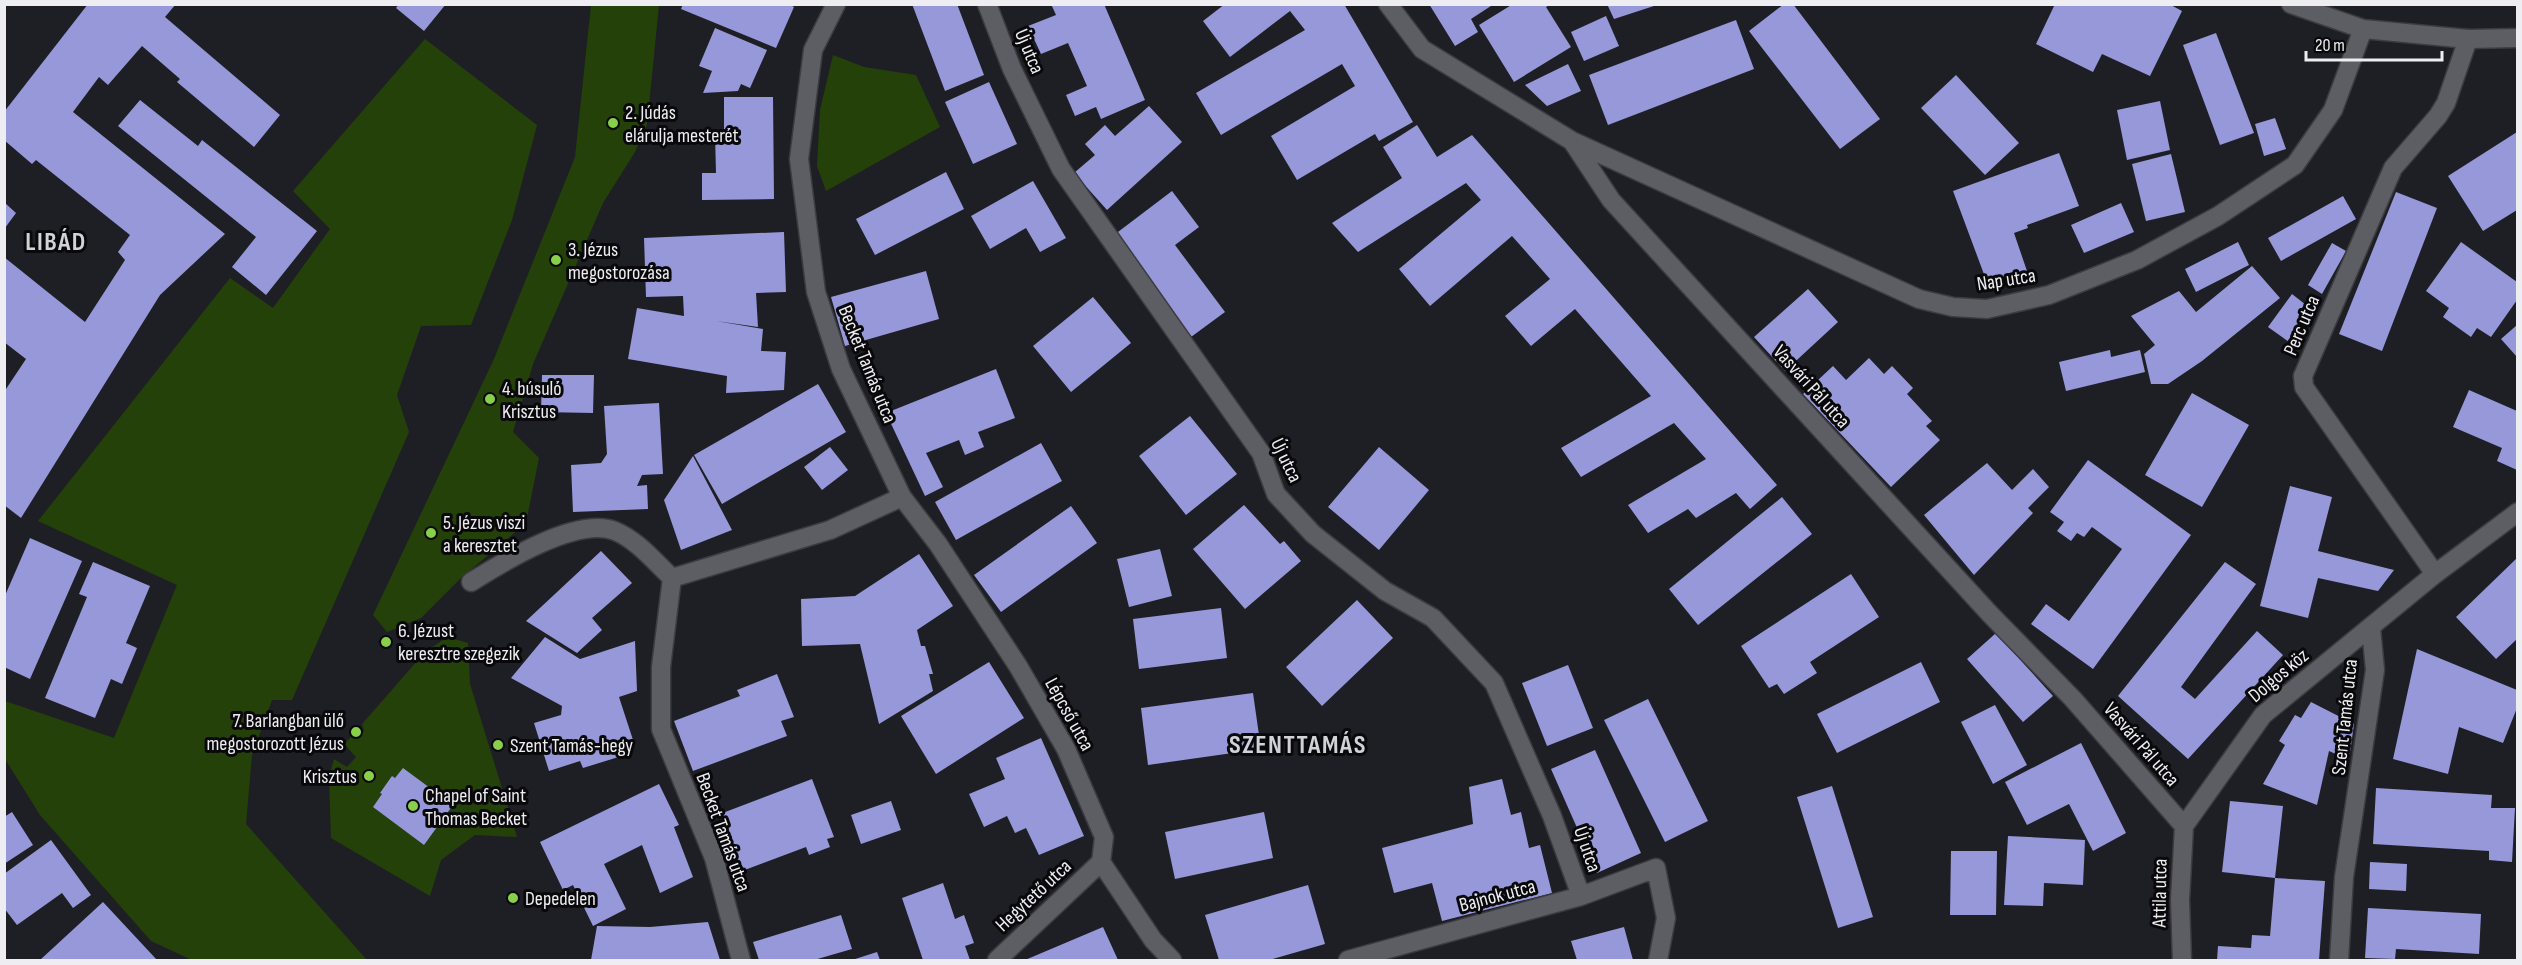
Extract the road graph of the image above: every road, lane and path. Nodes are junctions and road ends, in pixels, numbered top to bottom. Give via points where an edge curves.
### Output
1 (836, 4) edge
2 (987, 4) edge
3 (1388, 4) edge
4 (2291, 4) edge
5 (2363, 28) junction
6 (2517, 38) edge
7 (2468, 39) junction
8 (1572, 141) junction
9 (902, 497) junction
10 (2517, 512) edge
11 (2435, 574) junction
12 (672, 578) junction
13 (471, 582) dead end
14 (2371, 628) junction
15 (2184, 826) junction
16 (1101, 862) junction
17 (1581, 896) junction
18 (741, 960) edge
19 (997, 960) edge
20 (1172, 960) edge
21 (1348, 960) edge
22 (1658, 960) edge
23 (2182, 960) edge
24 (2339, 960) edge

1 - 9 street, Becket Tamás utca via 813,50 799,159 816,292 841,369
2 - 17 street, Új utca via 1012,69 1061,169 1261,453 1276,494 1313,534 1385,591 1432,618 1494,683 1552,816
3 - 8 street, Vasvári Pál utca via 1422,49
4 - 5 street
5 - 7 street
5 - 8 street, Nap utca via 2333,110 2295,165 2218,216 2137,260 2049,295 1987,309 1919,299
6 - 7 street
7 - 11 street, Perc utca via 2446,103 2393,168 2303,376 2304,387
8 - 15 street, Vasvári Pál utca via 1611,200 1989,613 2073,699
9 - 12 street via 830,530
9 - 16 street, Lépcső utca via 938,544 1012,657 1066,749 1104,837
10 - 11 street
11 - 14 street
12 - 13 street via 634,543 614,531 589,528 542,543
12 - 18 street, Becket Tamás utca via 661,667 661,729 714,858
14 - 15 street, Dolgos köz via 2263,715
14 - 24 street, Szent Tamás utca via 2375,670 2344,877
15 - 23 street, Attila utca
16 - 19 street, Hegytető utca
16 - 20 street
17 - 21 street, Bajnok utca
17 - 22 street, Bajnok utca via 1656,868 1666,918

